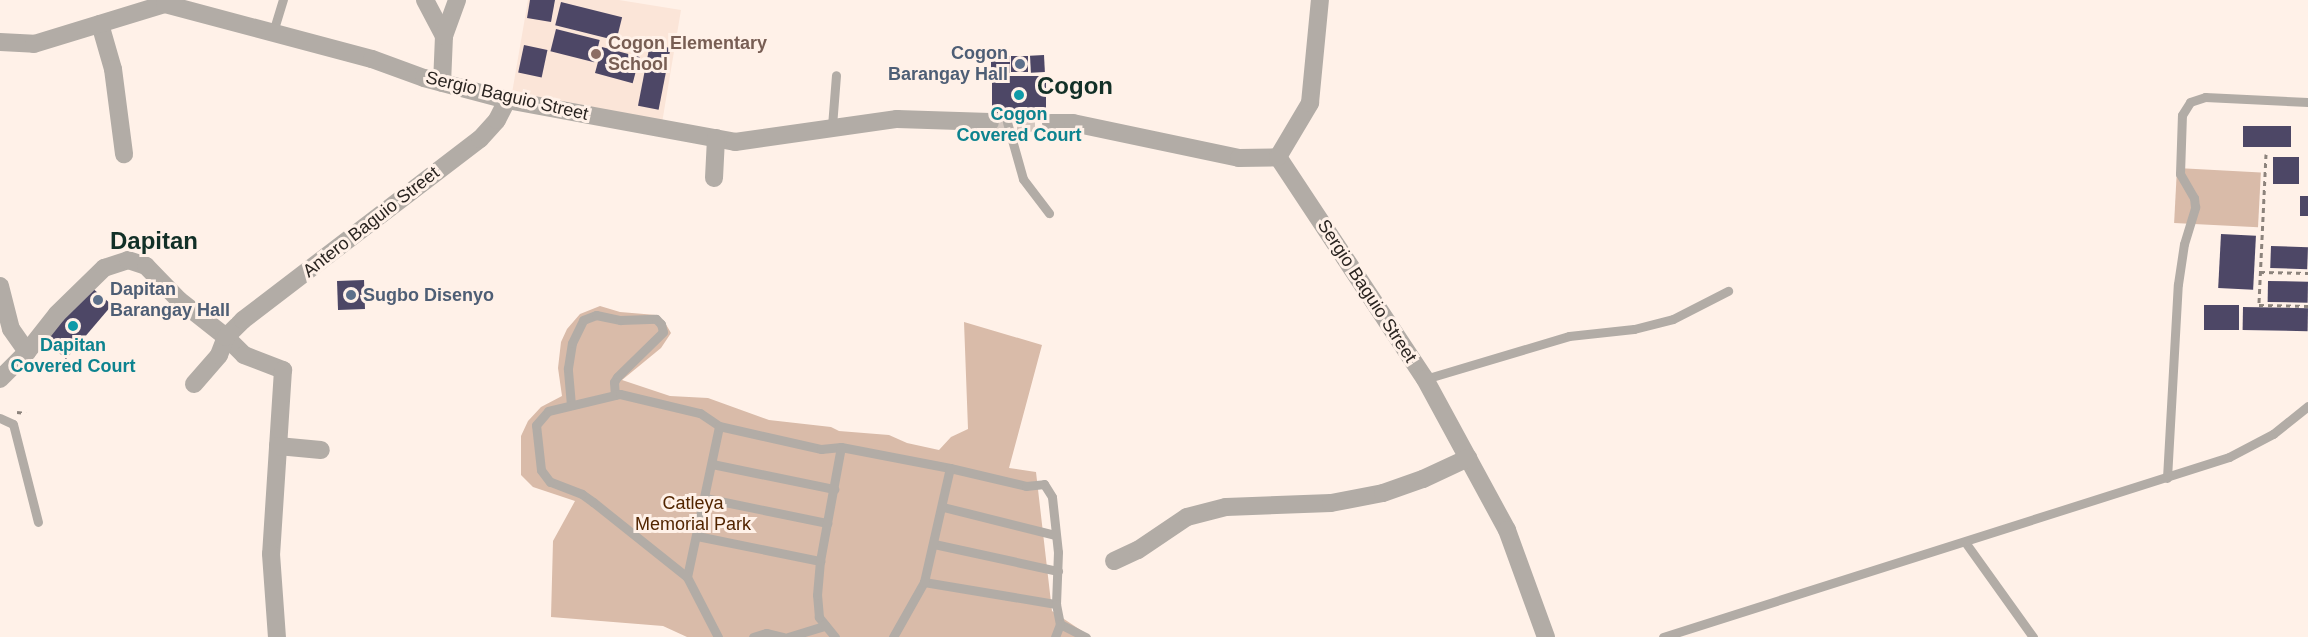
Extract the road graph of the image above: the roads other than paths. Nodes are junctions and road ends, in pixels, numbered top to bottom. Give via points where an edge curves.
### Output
1 (283, 0) edge
2 (425, 0) edge
3 (457, 0) edge
4 (1320, 0) edge
5 (205, 7) edge
6 (100, 24) junction
7 (273, 32) junction
8 (444, 36) junction
9 (0, 41) edge
10 (836, 75) dead end
11 (442, 83) junction
12 (507, 100) junction
13 (2308, 102) edge
14 (998, 122) joint
15 (1051, 123) tunnel mouth
16 (832, 126) junction
17 (716, 138) junction
18 (124, 154) dead end
19 (1278, 157) junction
20 (714, 178) dead end
21 (1049, 213) dead end
22 (0, 286) edge
23 (1728, 291) dead end
24 (226, 337) junction
25 (27, 352) junction
26 (0, 379) edge
27 (1425, 379) junction
28 (194, 384) dead end
29 (615, 395) junction
30 (572, 405) junction
31 (2308, 406) edge
32 (0, 418) edge
33 (719, 426) junction
34 (278, 446) junction
35 (841, 447) junction
36 (321, 450) dead end
37 (1468, 458) junction
38 (712, 464) junction
39 (951, 468) junction
40 (2167, 478) junction
41 (834, 489) junction
42 (705, 498) junction
43 (943, 507) junction
44 (38, 522) dead end
45 (827, 523) junction
46 (1055, 535) junction
47 (697, 536) junction
48 (1965, 542) junction
49 (934, 544) junction
50 (820, 561) junction
51 (1114, 561) dead end
52 (1058, 571) junction
53 (687, 577) junction
54 (924, 582) junction
55 (1056, 603) junction
56 (1060, 624) junction
57 (825, 626) junction
58 (277, 637) edge
59 (718, 637) edge
60 (753, 637) edge
61 (786, 637) edge
62 (835, 637) edge
63 (893, 637) edge
64 (1055, 637) edge
65 (1086, 637) edge
66 (1546, 637) edge
67 (1663, 637) edge
68 (2033, 637) edge

1 - 7 lane
2 - 8 street
3 - 8 street
4 - 19 street via 1310,103
5 - 6 street, Sergio Baguio Street via 165,4
5 - 7 street, Sergio Baguio Street
6 - 9 street, Sergio Baguio Street via 34,44
6 - 18 street via 113,69
7 - 11 street, Sergio Baguio Street
8 - 11 street
10 - 16 lane
11 - 12 street, Sergio Baguio Street
12 - 17 street, Sergio Baguio Street
12 - 24 street, Antero Baguio Street via 497,120 480,139
13 - 40 lane via 2205,96 2190,102 2182,115 2180,174 2195,207 2178,284
14 - 16 street, Sergio Baguio Street via 897,119
14 - 21 lane via 1023,179
15 - 19 street via 1073,123 1239,158
16 - 17 street, Sergio Baguio Street via 735,141
17 - 20 street
19 - 27 street, Sergio Baguio Street
22 - 25 street via 11,329
23 - 27 lane via 1673,319 1634,329 1569,336
24 - 25 street via 179,300 146,266 129,260 104,268 57,314
24 - 28 street, Antero Baguio Street via 219,355
24 - 34 street via 244,355 283,370
25 - 26 street
27 - 37 street, Sergio Baguio Street
29 - 30 lane
29 - 30 lane via 617,376 663,332 656,319 620,320 596,315 583,320 572,343 568,369
29 - 33 lane via 700,412
30 - 53 lane via 548,411 536,425 541,470 550,482 593,502
31 - 40 lane via 2254,446
32 - 44 lane via 13,424
33 - 35 lane via 822,449
33 - 38 lane
34 - 36 street
34 - 58 street via 271,554
35 - 39 lane
35 - 41 lane
37 - 51 street via 1383,494 1331,503 1226,507 1187,517
37 - 66 street, Sergio Baguio Street via 1507,530
38 - 41 lane
38 - 42 lane
39 - 43 lane
39 - 46 lane via 1026,486 1044,484 1052,497
40 - 48 lane
41 - 45 lane
42 - 45 lane
42 - 47 lane
43 - 46 lane
43 - 49 lane
45 - 50 lane
46 - 52 lane
47 - 50 lane
47 - 53 lane
48 - 67 lane
48 - 68 lane
49 - 52 lane
49 - 54 lane
50 - 57 lane via 817,596 819,617
52 - 55 lane
53 - 59 lane
54 - 55 lane
54 - 63 lane
55 - 56 lane
56 - 64 lane
56 - 65 lane
57 - 61 lane
57 - 62 lane
60 - 61 lane via 766,633

